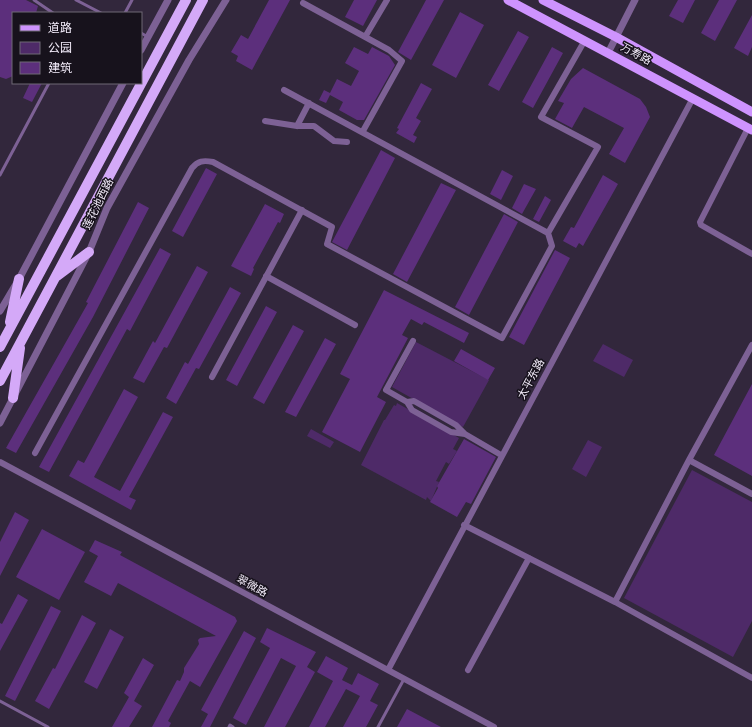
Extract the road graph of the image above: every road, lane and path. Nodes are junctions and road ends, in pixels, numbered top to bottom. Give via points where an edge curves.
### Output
1 (34, 0) edge
2 (76, 0) edge
3 (132, 0) edge
4 (168, 0) edge
5 (186, 0) edge
6 (203, 0) edge
7 (226, 0) edge
8 (387, 0) edge
9 (508, 0) edge
10 (543, 0) edge
11 (635, 0) edge
12 (303, 3) dead end
13 (52, 12) edge
14 (99, 12) edge
15 (126, 12) edge
16 (144, 35) edge
17 (365, 37) junction
18 (616, 37) junction
19 (585, 40) junction
20 (142, 45) edge
21 (608, 53) junction
22 (142, 82) edge
23 (48, 84) edge
24 (122, 84) edge
25 (141, 84) edge
26 (284, 90) dead end
27 (693, 98) junction
28 (308, 103) junction
29 (752, 112) edge
30 (265, 121) dead end
31 (297, 126) junction
32 (750, 129) edge
33 (363, 131) junction
34 (347, 142) dead end
35 (0, 176) edge
36 (302, 210) junction
37 (548, 233) junction
38 (88, 252) junction
39 (752, 254) edge
40 (266, 276) junction
41 (54, 278) junction
42 (19, 279) junction
43 (0, 311) edge
44 (355, 325) dead end
45 (7, 334) junction
46 (413, 340) dead end
47 (20, 342) junction
48 (752, 345) edge
49 (0, 347) edge
50 (212, 377) dead end
51 (0, 380) edge
52 (13, 398) junction
53 (0, 423) edge
54 (35, 453) dead end
55 (501, 455) junction
56 (689, 460) junction
57 (0, 462) edge
58 (752, 494) edge
59 (464, 525) junction
60 (529, 558) junction
61 (615, 602) junction
62 (388, 670) junction
63 (468, 670) dead end
64 (752, 678) edge
65 (404, 679) junction
66 (0, 701) edge
67 (48, 727) edge
68 (229, 727) edge
69 (233, 727) edge
70 (378, 727) edge
71 (494, 727) edge

1 - 13 lane
2 - 14 lane
3 - 15 lane
4 - 16 street
5 - 22 highway, 莲花池西路
6 - 41 highway, 莲花池西路
7 - 38 street, 莲花池西路 via 189,60 108,208
8 - 17 street
9 - 19 main road, 万寿路
10 - 18 main road, 万寿路
11 - 18 street
12 - 17 street
16 - 20 street
17 - 33 street via 389,50 402,61
18 - 21 street
18 - 29 main road, 万寿路
19 - 21 main road, 万寿路
19 - 37 street via 541,117 598,147
21 - 27 main road, 万寿路
23 - 35 lane
24 - 42 street
25 - 45 highway, 莲花池西路
26 - 28 street
27 - 32 main road, 万寿路
27 - 55 street, 太平东路
28 - 31 street
28 - 33 street
30 - 31 street
31 - 34 street via 314,126 334,141
32 - 39 street via 700,222 714,233
33 - 37 street
36 - 37 street via 332,227 327,244 502,338 552,246
36 - 40 street
36 - 54 street via 213,162 197,162
38 - 41 highway
38 - 52 street, 莲花池西路
40 - 44 street
40 - 50 street
41 - 47 highway, 莲花池西路
42 - 43 street
42 - 45 highway
45 - 49 highway, 莲花池西路
46 - 55 street via 386,390 407,402 410,409 451,432 465,434
47 - 51 highway, 莲花池西路
47 - 52 highway
48 - 56 street
52 - 53 street, 莲花池西路
55 - 59 street, 太平东路
56 - 58 street
56 - 61 street
57 - 62 street, 翠微路
59 - 60 street
59 - 62 street, 太平东路
60 - 61 street
60 - 63 street
61 - 64 street
62 - 65 street, 翠微路
65 - 70 lane
65 - 71 street, 翠微路
66 - 67 lane
68 - 69 lane

